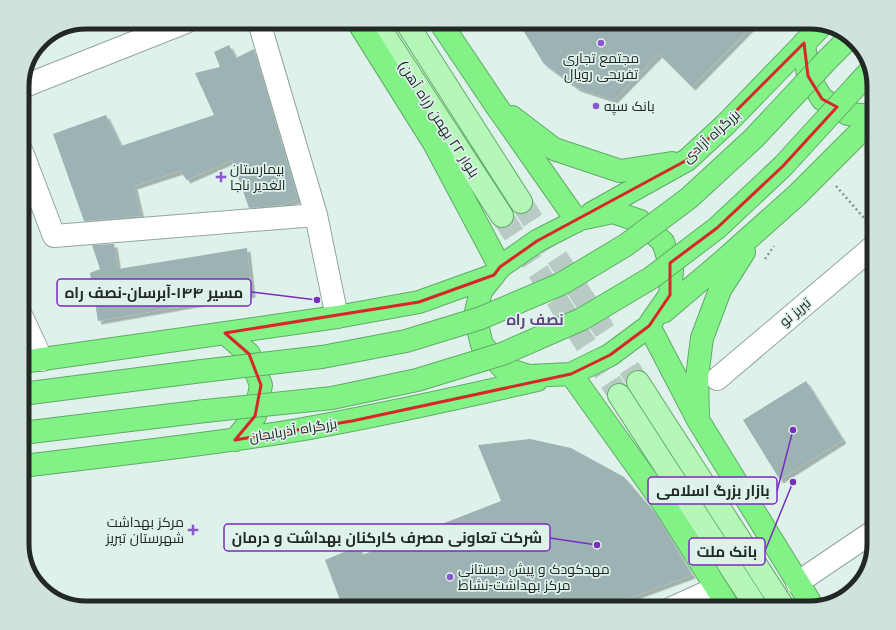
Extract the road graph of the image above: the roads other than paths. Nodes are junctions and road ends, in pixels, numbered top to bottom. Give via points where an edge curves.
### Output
1 (168, 29) edge
2 (261, 29) edge
3 (362, 29) edge
4 (381, 29) edge
5 (410, 29) edge
6 (445, 29) edge
7 (818, 29) edge
8 (846, 41) edge
9 (804, 44) junction
10 (864, 78) edge
11 (29, 84) edge
12 (495, 104) junction
13 (867, 116) edge
14 (867, 124) edge
15 (687, 160) junction
16 (29, 170) edge
17 (521, 202) tunnel mouth
18 (316, 215) junction
19 (502, 216) tunnel mouth
20 (579, 220) junction
21 (759, 230) junction
22 (867, 252) edge
23 (497, 271) junction
24 (337, 317) junction
25 (650, 324) junction
26 (225, 333) junction
27 (29, 348) edge
28 (32, 361) edge
29 (566, 375) junction
30 (717, 379) dead end
31 (638, 382) tunnel mouth
32 (29, 393) edge
33 (619, 395) tunnel mouth
34 (698, 420) junction
35 (29, 432) edge
36 (235, 440) junction
37 (29, 465) edge
38 (867, 536) edge
39 (797, 583) junction
40 (716, 588) junction
41 (687, 601) edge
42 (724, 601) edge
43 (752, 601) edge
44 (779, 601) edge
45 (809, 601) edge

1 - 11 street
2 - 18 street
3 - 23 highway via 434,143
4 - 19 main road, بلوار ۲۲ بهمن (راه آهن)
5 - 17 main road, بلوار ۲۲ بهمن (راه آهن)
6 - 12 highway
7 - 9 highway, بزرگراه آزادی
8 - 32 highway, bridge via 754,138 689,198 626,245 561,284 481,318 406,341 322,357
9 - 13 highway via 808,76 822,99 848,114
9 - 15 highway, بزرگراه آزادی
10 - 35 highway, bridge via 783,166 717,228 651,278 582,319 502,354 417,380 332,398
12 - 15 highway via 554,149 620,171
12 - 20 highway
14 - 21 highway via 823,171
15 - 20 highway, بزرگراه آزادی
16 - 18 street via 54,236
18 - 24 street
20 - 23 highway via 537,241
20 - 25 highway via 612,212 640,221 663,242 672,270 670,295
21 - 25 highway
21 - 34 highway via 720,290 702,338 697,377
22 - 30 street, تبریز نو
23 - 24 highway via 419,302
23 - 29 highway via 481,291 475,316 482,345 503,368 529,376
24 - 26 highway
25 - 29 highway via 610,355
25 - 34 highway
26 - 28 highway
26 - 36 highway via 249,354 261,384 255,416
27 - 28 street
29 - 36 highway, بزرگراه آذربایجان via 402,411
29 - 40 highway via 666,507
31 - 44 main road
33 - 43 main road
34 - 39 highway
36 - 37 highway, بزرگراه آذربایجان
38 - 39 street
39 - 45 highway
40 - 41 street
40 - 42 highway

